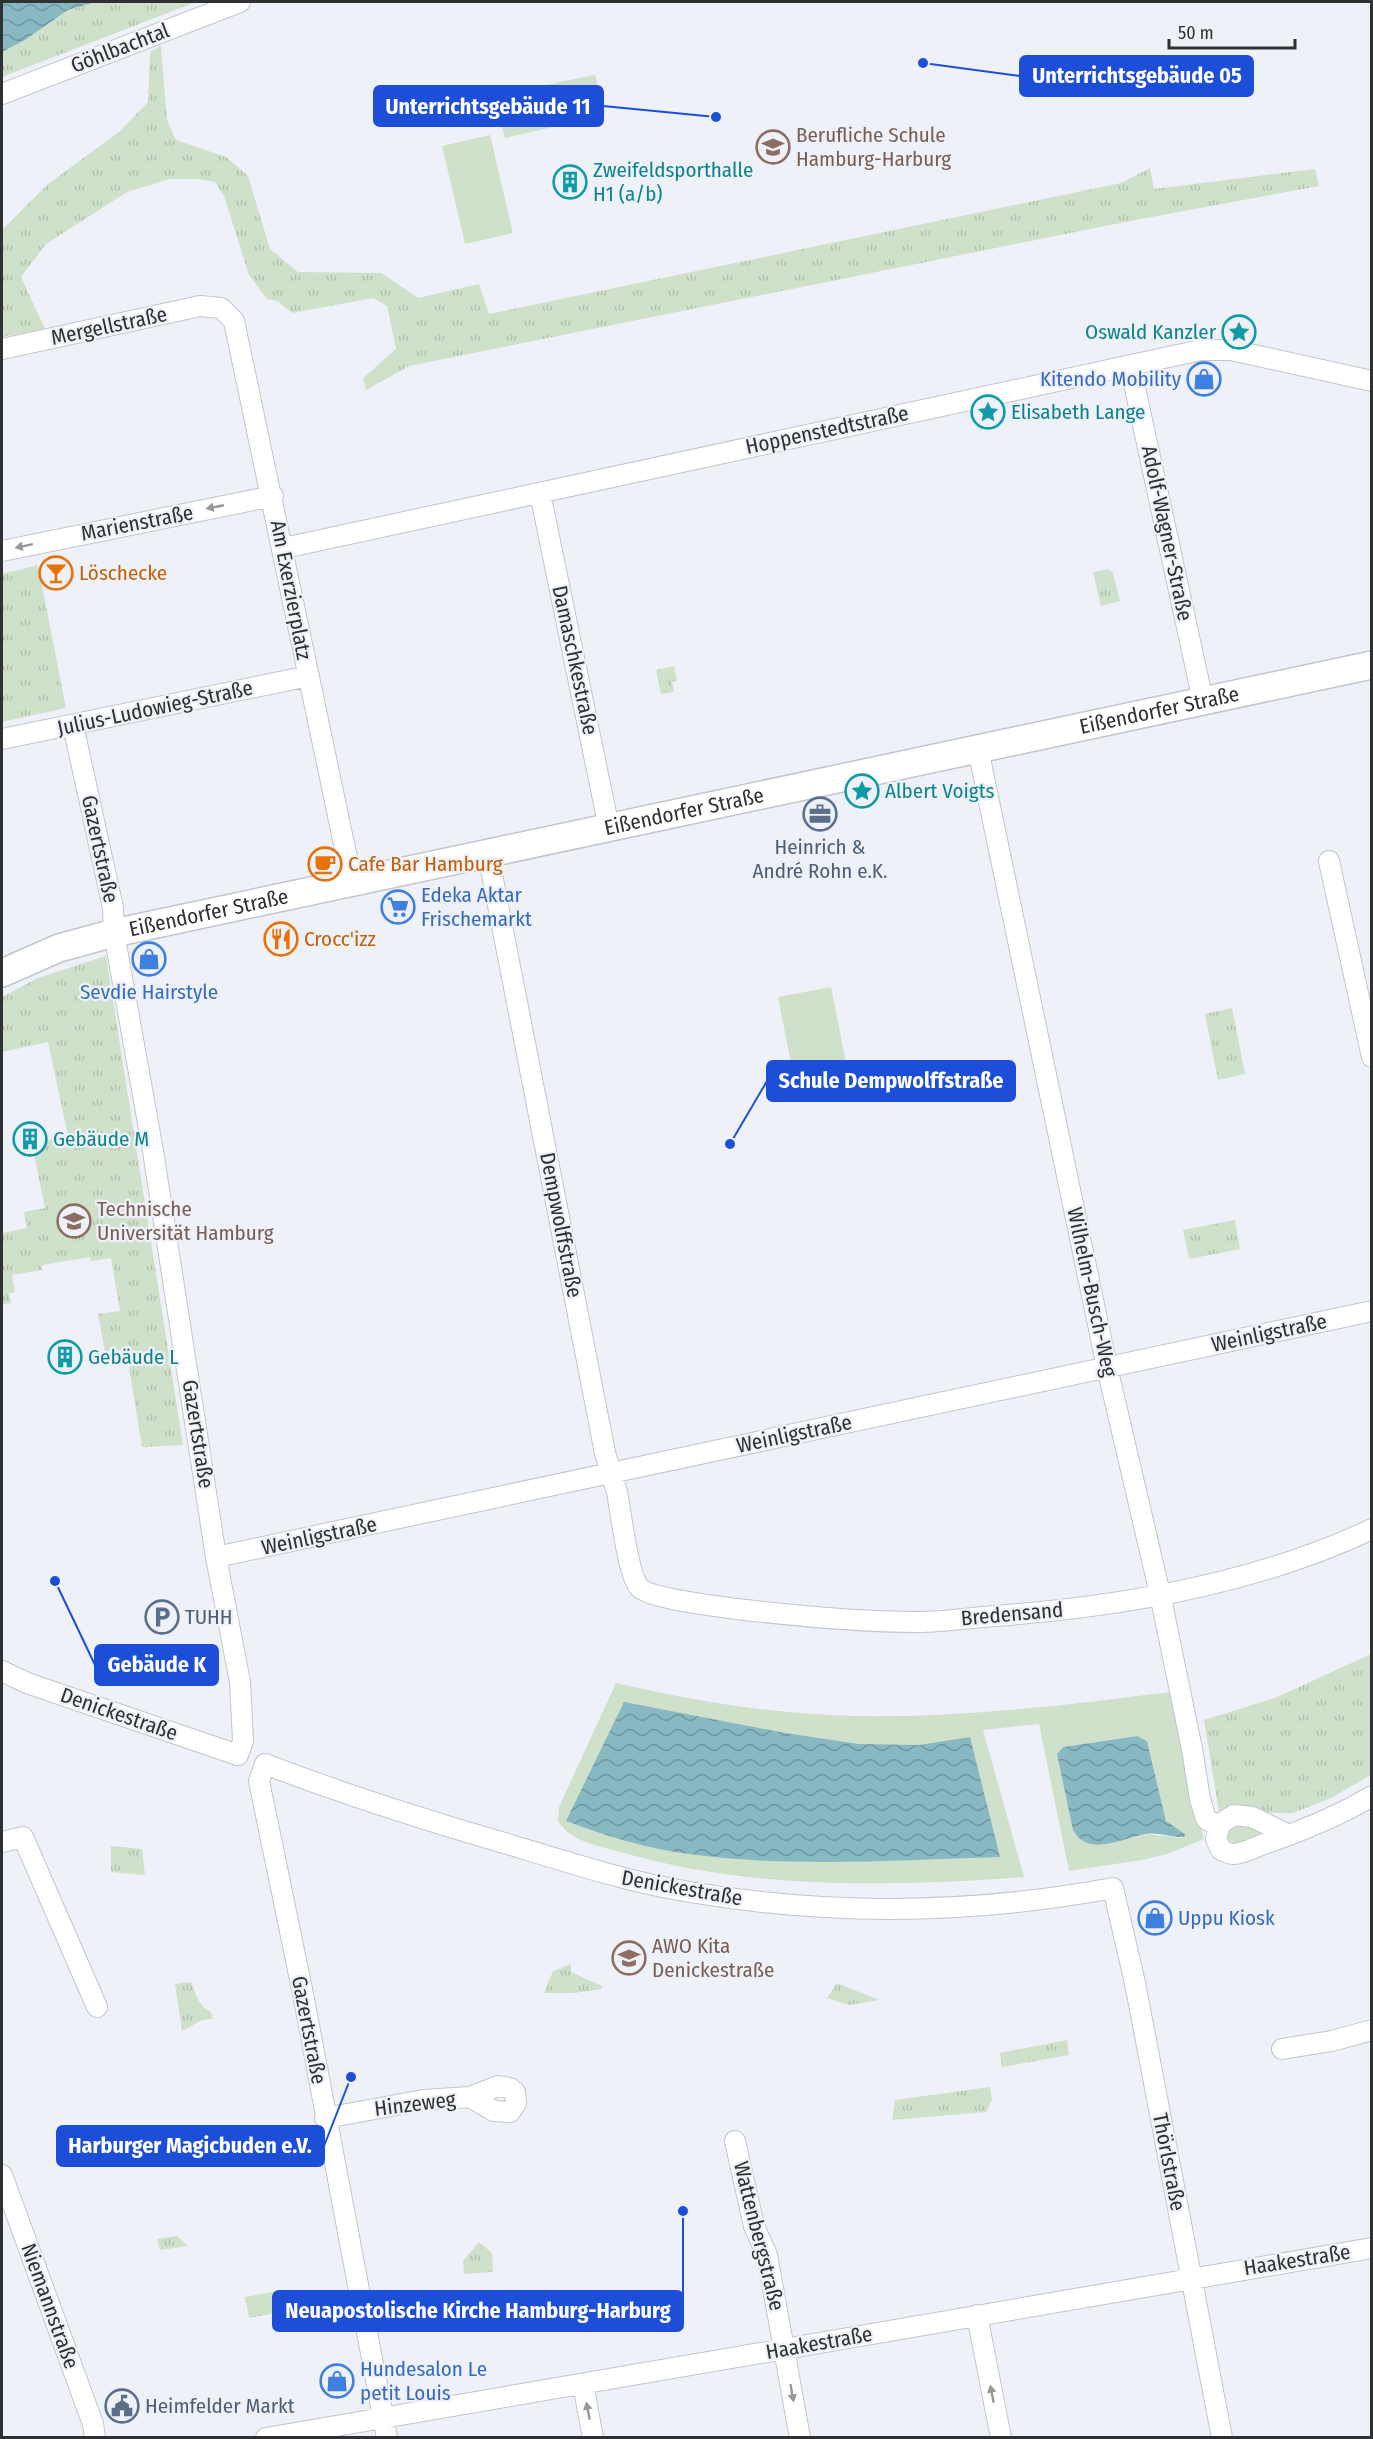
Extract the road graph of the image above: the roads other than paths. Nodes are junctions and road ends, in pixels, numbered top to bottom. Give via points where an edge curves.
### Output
1 (240, 2) edge
2 (2, 94) edge
3 (216, 307) joint
4 (2, 350) edge
5 (1130, 365) junction
6 (1371, 381) edge
7 (540, 493) junction
8 (273, 496) junction
9 (284, 549) junction
10 (2, 551) edge
11 (1371, 665) edge
12 (309, 676) junction
13 (1203, 701) junction
14 (73, 725) junction
15 (2, 739) edge
16 (978, 749) junction
17 (609, 828) junction
18 (488, 854) junction
19 (1329, 861) dead end
20 (352, 882) junction
21 (114, 933) junction
22 (2, 973) edge
23 (1365, 994) edge
24 (1371, 1057) edge
25 (1371, 1311) edge
26 (1107, 1367) junction
27 (611, 1474) junction
28 (1371, 1529) edge
29 (216, 1557) junction
30 (644, 1591) joint
31 (1160, 1594) junction
32 (2, 1671) edge
33 (238, 1755) joint
34 (266, 1764) joint
35 (1371, 1796) edge
36 (1218, 1826) junction
37 (1289, 1835) junction
38 (2, 1842) edge
39 (1113, 1888) joint
40 (97, 2007) dead end
41 (1371, 2030) edge
42 (1282, 2049) dead end
43 (470, 2097) dead end
44 (325, 2118) junction
45 (735, 2141) dead end
46 (2, 2175) edge
47 (1371, 2248) edge
48 (1191, 2277) junction
49 (977, 2315) junction
50 (784, 2349) junction
51 (583, 2384) junction
52 (386, 2428) edge
53 (95, 2438) edge
54 (266, 2438) edge
55 (593, 2438) edge
56 (800, 2438) edge
57 (1000, 2438) edge
58 (1222, 2438) edge

1 - 2 street, Göhlbachtal
3 - 4 street, Mergellstraße via 200,306
3 - 8 street, Am Exerzierplatz via 234,321
5 - 6 street, Hoppenstedtstraße via 1201,350 1232,350
5 - 7 street, Hoppenstedtstraße
5 - 13 street, Adolf-Wagner-Straße
7 - 9 street, Hoppenstedtstraße
7 - 17 street, Damaschkestraße
8 - 9 street, Am Exerzierplatz
8 -> 10 street, Marienstraße
9 - 12 street, Am Exerzierplatz
11 - 13 main road, Eißendorfer Straße
12 - 14 street, Julius-Ludowieg-Straße
12 - 20 street, Am Exerzierplatz
13 - 16 main road, Eißendorfer Straße
14 - 15 street, Julius-Ludowieg-Straße
14 - 21 street, Gazertstraße via 113,908
16 - 17 main road, Eißendorfer Straße
16 - 26 street, Wilhelm-Busch-Weg
17 - 18 main road, Eißendorfer Straße
18 - 20 main road, Eißendorfer Straße
18 - 27 street, Dempwolffstraße
19 - 23 street
20 - 21 main road, Eißendorfer Straße
21 - 22 main road, Eißendorfer Straße via 59,948
21 - 29 street, Gazertstraße via 153,1151
23 - 24 street
25 - 26 street, Weinligstraße
26 - 27 street, Weinligstraße
26 - 31 street, Wilhelm-Busch-Weg
27 - 29 street, Weinligstraße
27 - 30 street, Dempwolffstraße via 633,1577
28 - 31 street, Bredensand via 1291,1561
29 - 33 street, Gazertstraße via 240,1682 243,1741
30 - 31 street, Bredensand via 808,1618 919,1622 1031,1614
31 - 36 street, Wilhelm-Busch-Weg via 1200,1799 1206,1819
32 - 33 street, Denickestraße
34 - 39 street, Denickestraße via 544,1856 611,1876 691,1893 824,1908 895,1910 1011,1904
34 - 44 street, Gazertstraße via 259,1781
35 - 37 street
36 - 37 street via 1230,1816 1243,1815
36 - 37 street via 1219,1847 1236,1854
38 - 40 street via 23,1837
39 - 48 street, Thörlstraße
41 - 42 street
43 - 44 street, Hinzeweg via 424,2100
44 - 52 street, Gazertstraße
45 - 50 street, Wattenbergstraße via 754,2226 767,2255
46 - 53 street, Niemannstraße
47 - 48 street, Haakestraße
48 - 49 street, Haakestraße
48 - 58 street, Thörlstraße
49 - 50 street, Haakestraße
57 -> 49 street
50 - 51 street, Haakestraße
50 -> 56 street, Wattenbergstraße
51 - 52 street, Haakestraße
55 -> 51 street
52 - 54 street, Haakestraße

